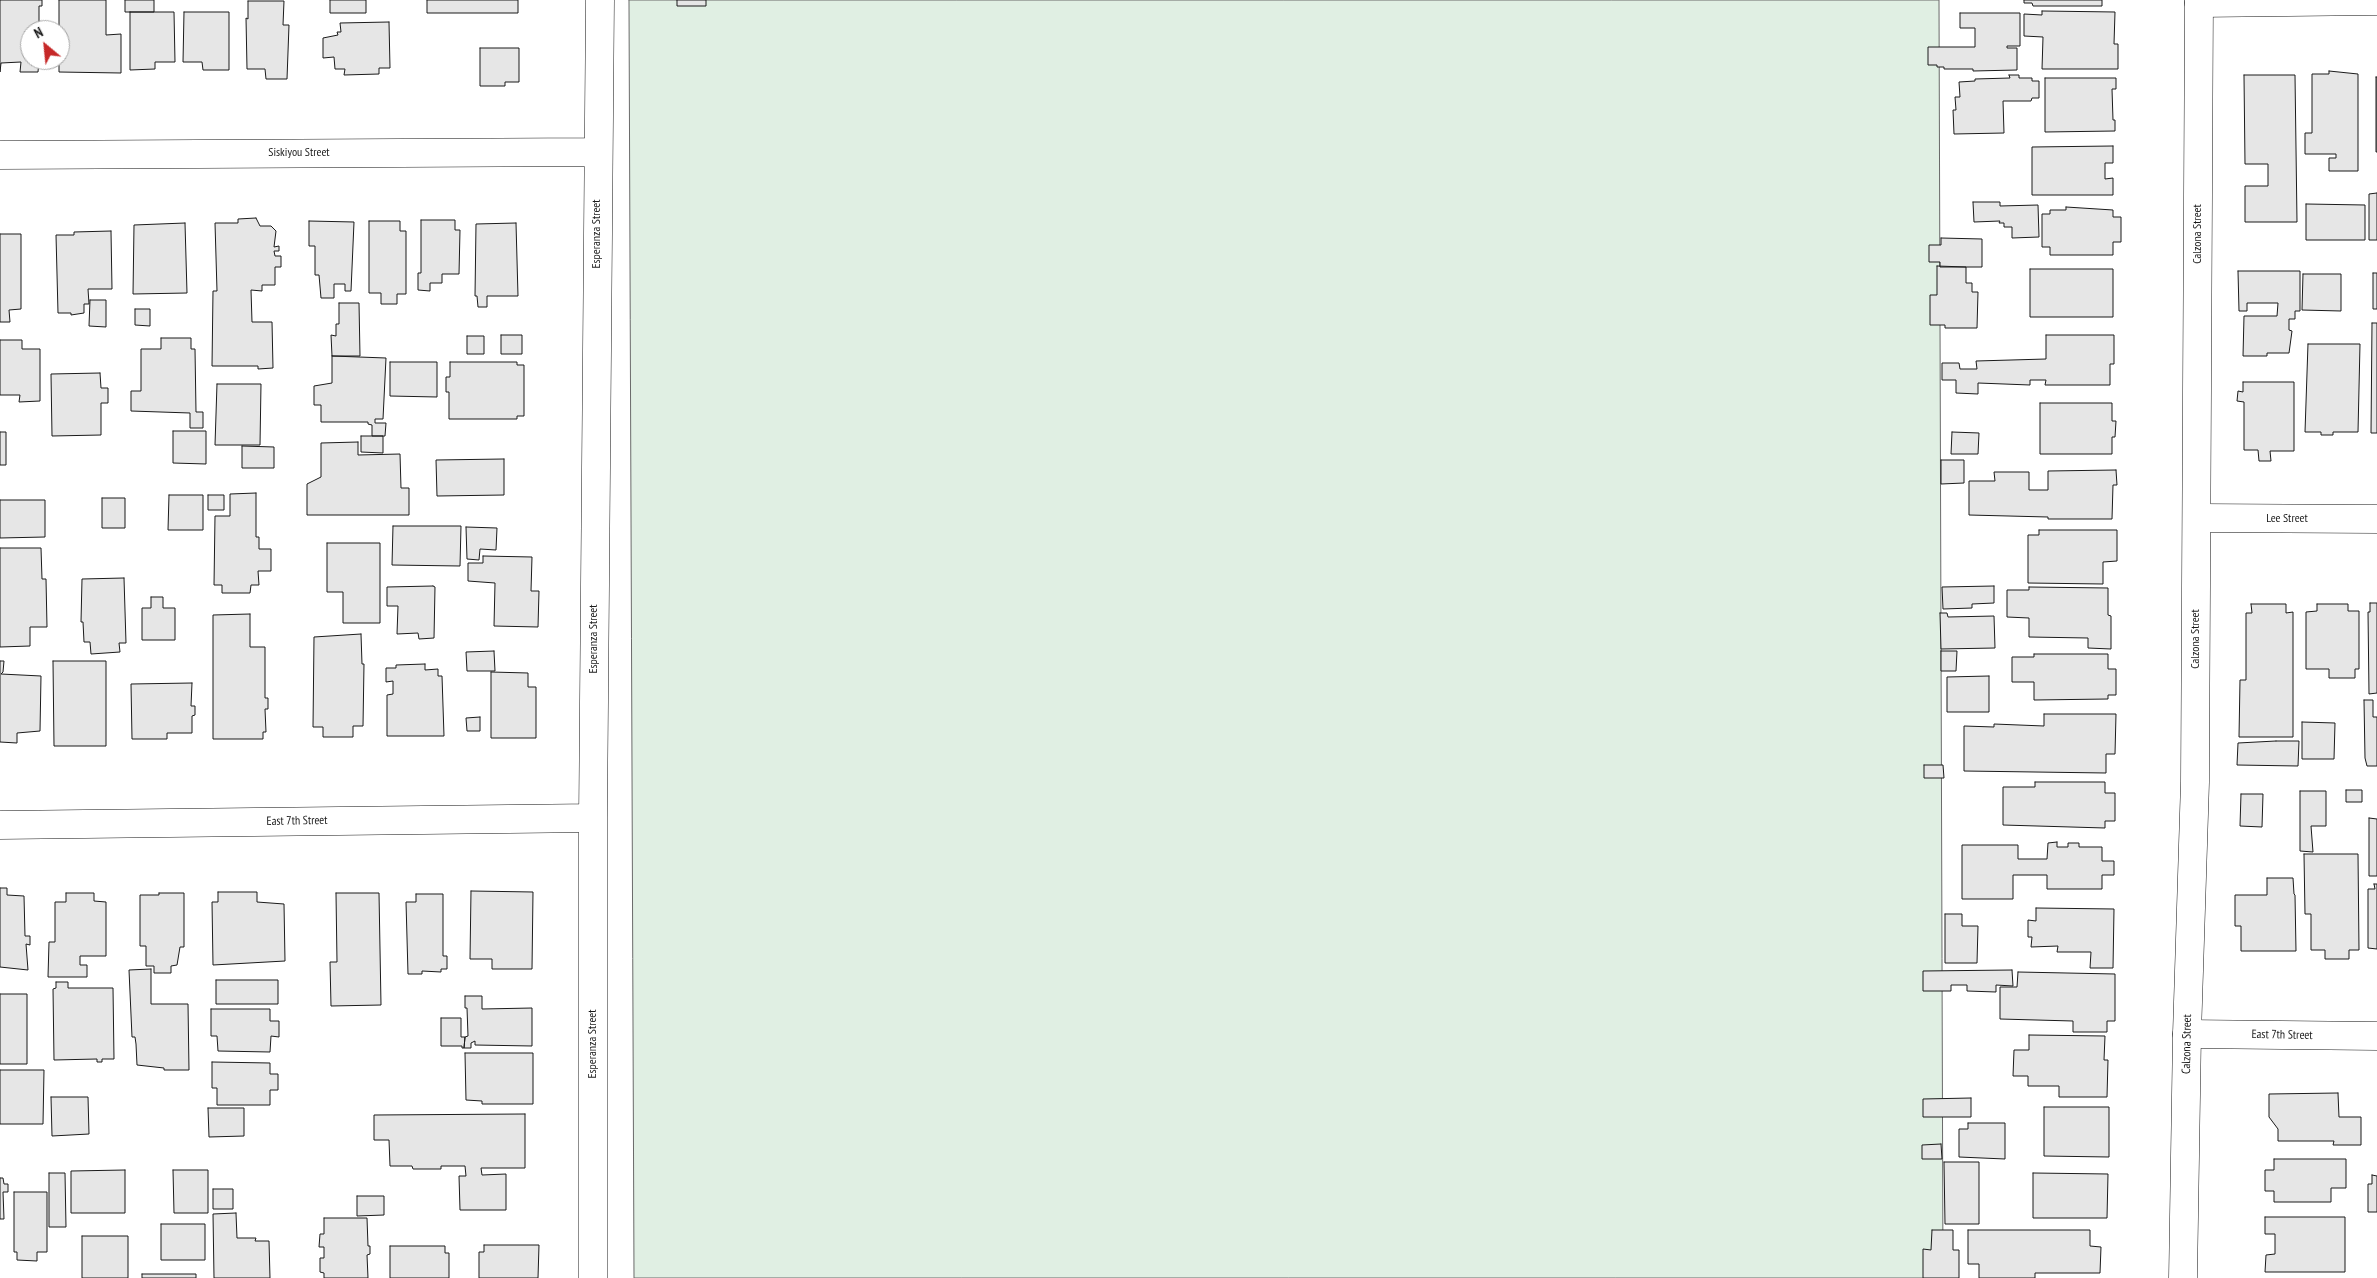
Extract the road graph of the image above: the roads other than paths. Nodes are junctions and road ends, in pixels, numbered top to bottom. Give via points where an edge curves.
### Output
1 (600, 0) edge
2 (2377, 1) edge
3 (2199, 2) edge
4 (598, 152) junction
5 (0, 155) edge
6 (2197, 518) junction
7 (2377, 519) edge
8 (593, 818) junction
9 (0, 825) edge
10 (2187, 1034) junction
11 (2377, 1036) edge
12 (593, 1278) edge
13 (2183, 1278) edge

1 - 4 street, Esperanza Street
2 - 3 street
3 - 6 street, Calzona Street
4 - 5 street, Siskiyou Street
4 - 8 street, Esperanza Street
6 - 7 street, Lee Street
6 - 10 street, Calzona Street via 2195,782
8 - 9 street, East 7th Street
8 - 12 street, Esperanza Street
10 - 11 street, East 7th Street
10 - 13 street, Calzona Street

